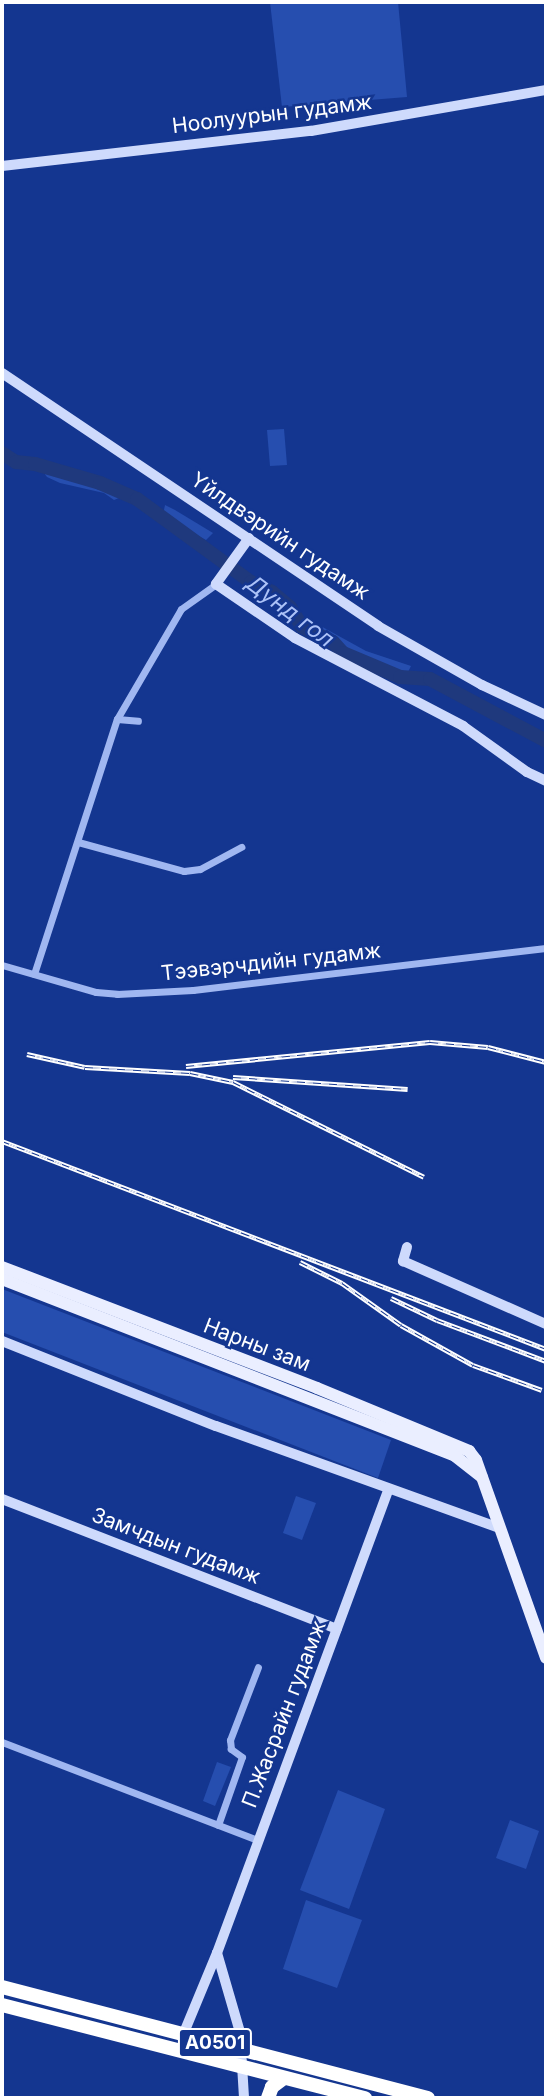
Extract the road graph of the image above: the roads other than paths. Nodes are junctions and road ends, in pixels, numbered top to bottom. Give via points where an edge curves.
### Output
1 (546, 89) edge
2 (2, 166) edge
3 (2, 373) edge
4 (246, 542) junction
5 (218, 581) junction
6 (546, 715) edge
7 (117, 719) junction
8 (138, 721) dead end
9 (546, 781) edge
10 (78, 842) junction
11 (241, 848) dead end
12 (546, 948) edge
13 (2, 965) edge
14 (34, 974) junction
15 (407, 1247) dead end
16 (2, 1267) edge
17 (2, 1279) edge
18 (546, 1324) edge
19 (2, 1341) edge
20 (482, 1477) junction
21 (389, 1489) junction
22 (2, 1499) edge
23 (500, 1528) junction
24 (337, 1629) junction
25 (546, 1658) edge
26 (258, 1667) dead end
27 (2, 1742) edge
28 (218, 1825) junction
29 (257, 1840) junction
30 (217, 1953) junction
31 (2, 1987) edge
32 (2, 2005) edge
33 (183, 2035) junction
34 (243, 2050) junction
35 (243, 2068) junction
36 (284, 2078) junction
37 (244, 2098) edge
38 (268, 2098) edge
39 (365, 2098) edge
40 (428, 2098) edge

1 - 2 street, Ноолуурын гудамж via 311,131
3 - 4 street, Yйлдвэрийн гудамж
4 - 5 street
4 - 6 street, Yйлдвэрийн гудамж via 378,626
5 - 7 street via 181,609
5 - 9 street via 295,638 463,726
7 - 8 street
7 - 10 street
10 - 11 street via 184,871 200,869
10 - 14 street
12 - 14 street, Тээвэрчдийн гудамж via 117,994
13 - 14 street, Тээвэрчдийн гудамж
15 - 18 street via 403,1261
16 - 20 main road, Нарны зам via 459,1445 476,1460
17 - 20 main road, Нарны зам via 455,1456
19 - 21 street
20 - 23 main road, Нарны зам
21 - 23 street
21 - 24 street, П.Жасрайн гудамж
22 - 24 street, Замчдын гудамж
23 - 25 main road, Нарны зам
24 - 29 street, П.Жасрайн гудамж
26 - 28 street via 230,1740 231,1749 242,1757
27 - 28 street
28 - 29 street
29 - 30 street, П.Жасрайн гудамж
30 - 33 street, П.Жасрайн гудамж
30 - 34 street
31 - 33 highway, A0501
32 - 35 highway, A0501
33 - 34 highway, A0501
34 - 35 street
34 - 40 highway, A0501
35 - 36 highway, A0501
35 - 37 street
36 - 38 highway via 272,2087
36 - 39 highway, A0501

